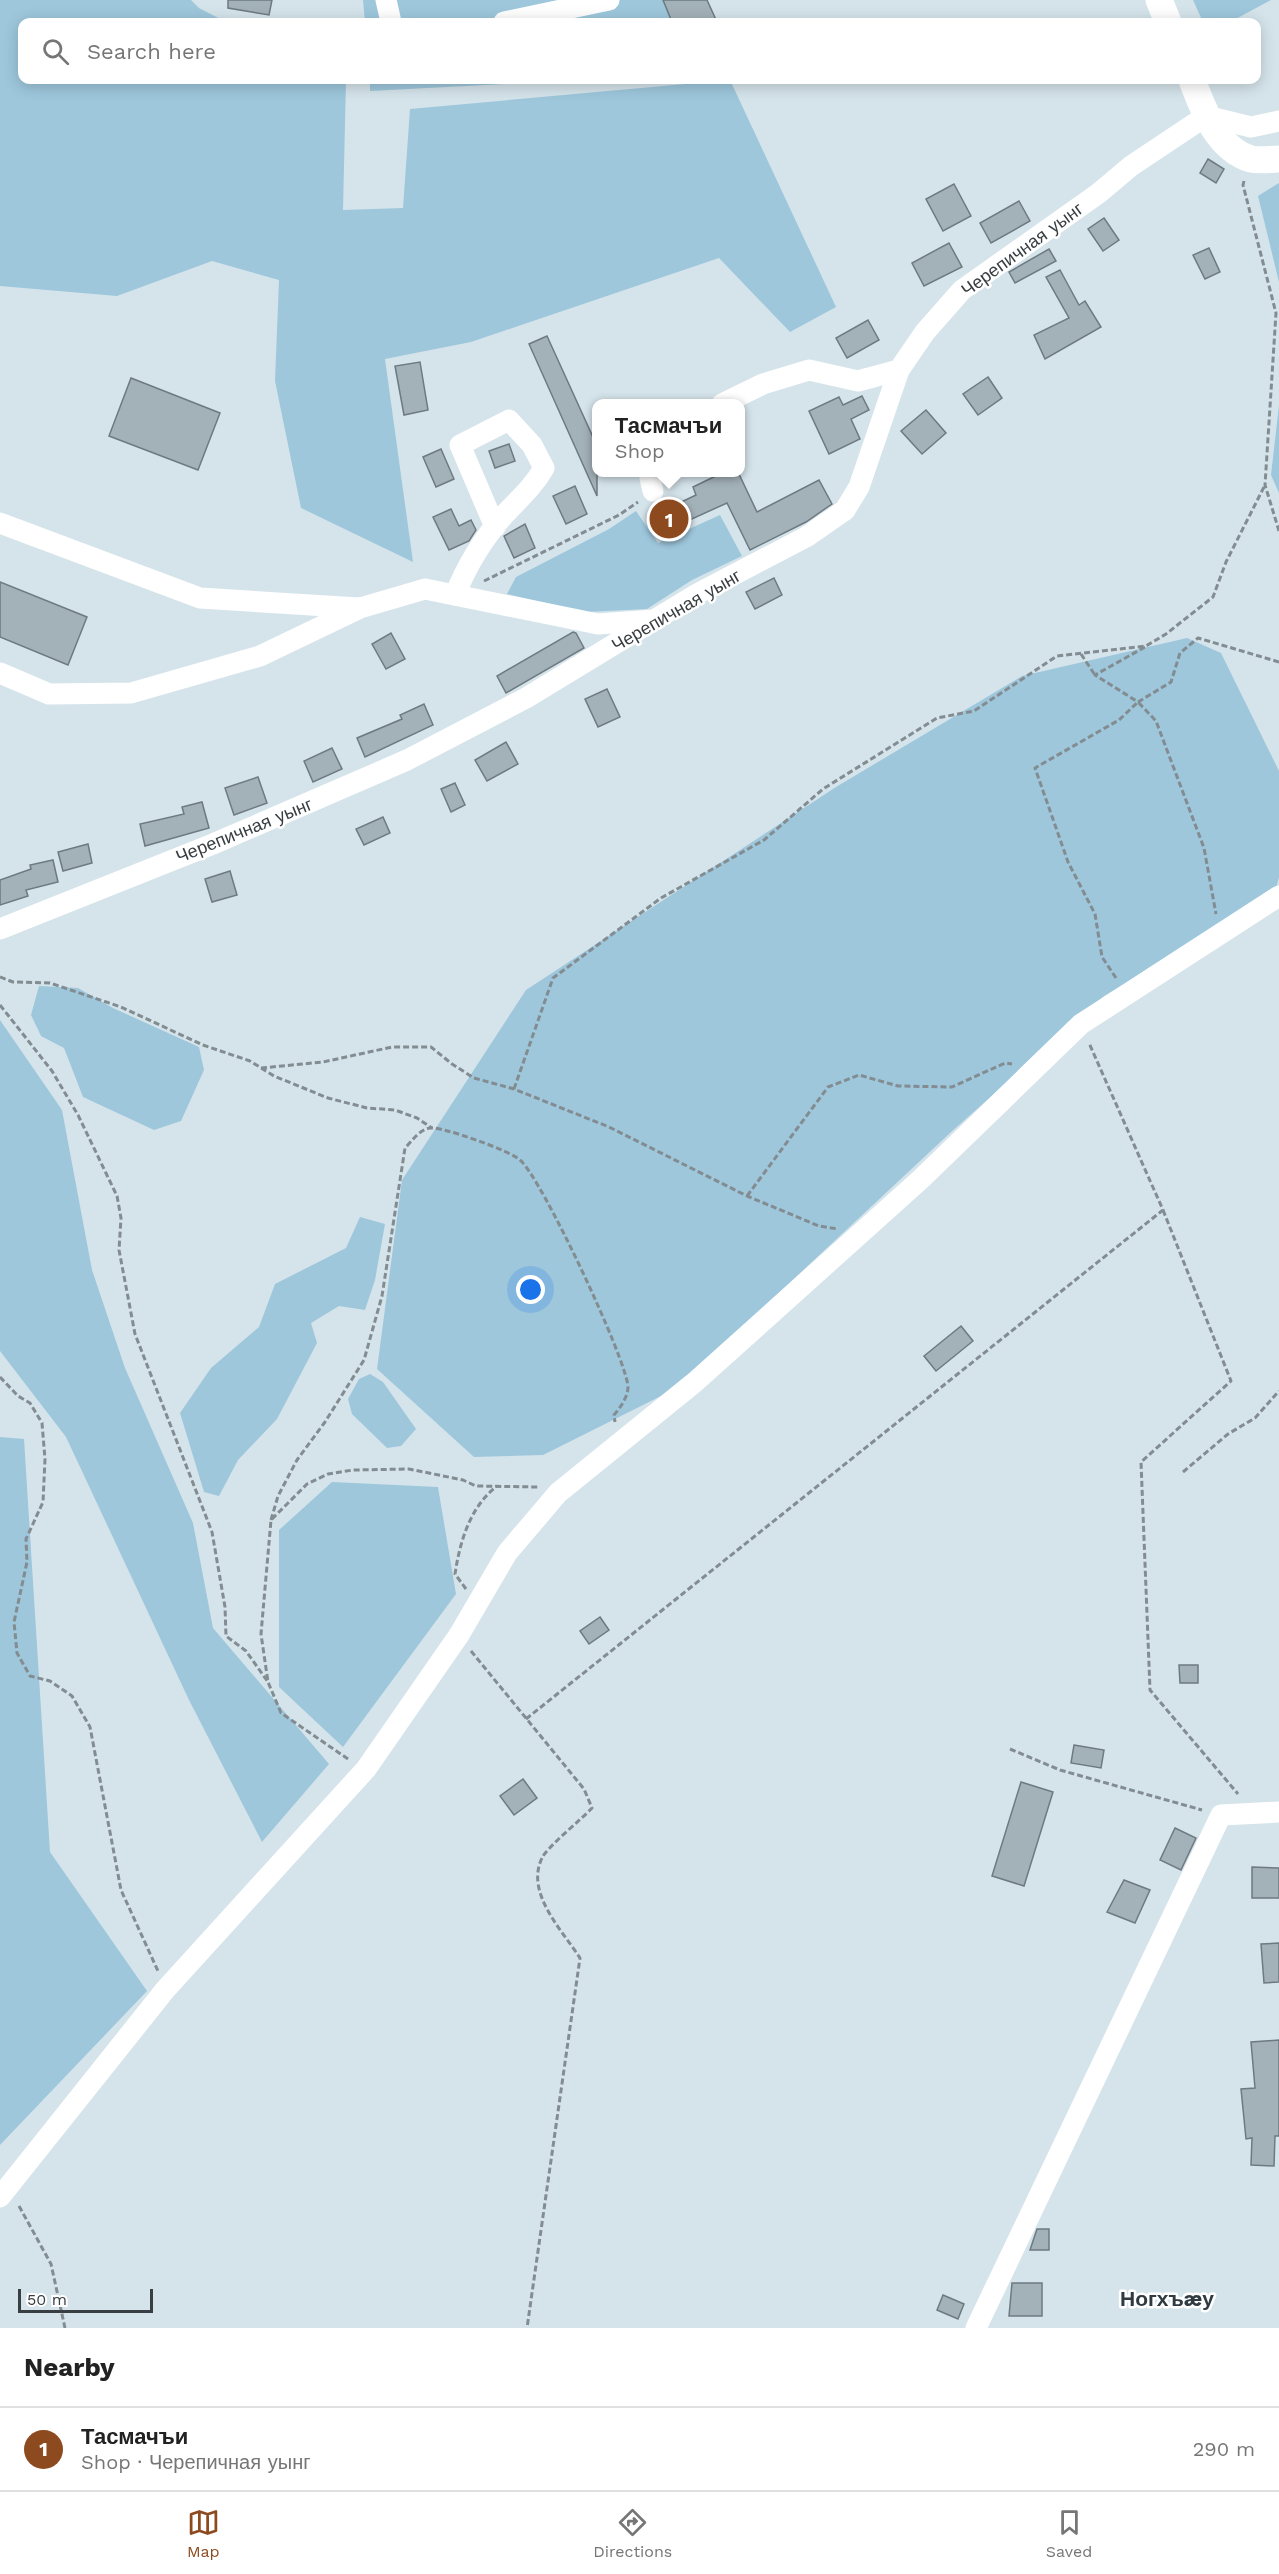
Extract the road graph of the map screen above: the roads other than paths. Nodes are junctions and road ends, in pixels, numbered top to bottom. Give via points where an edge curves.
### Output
1 (386, 0) edge
2 (609, 0) edge
3 (1159, 0) edge
4 (390, 18) edge
5 (523, 18) edge
6 (1166, 18) edge
7 (1194, 84) edge
8 (1206, 116) junction
9 (1279, 121) edge
10 (1279, 159) edge
11 (899, 370) junction
12 (732, 399) edge
13 (0, 523) edge
14 (495, 527) junction
15 (456, 595) junction
16 (360, 608) junction
17 (657, 620) junction
18 (0, 673) edge
19 (1279, 896) edge
20 (0, 929) edge
21 (1279, 1812) edge
22 (4, 2193) edge
23 (976, 2328) edge

1 - 4 street
2 - 5 street
3 - 6 main road
7 - 8 main road
8 - 9 street via 1251,127
8 - 10 main road via 1226,144 1251,159
8 - 11 street, Черепичная уынг via 962,290 925,332
11 - 12 street via 858,381 810,370 763,384
11 - 17 street, Черепичная уынг via 859,487 845,510 806,537 697,594
13 - 16 street via 200,598
14 - 14 street via 534,485 544,468 532,445 508,420 460,445
14 - 15 street via 466,568
15 - 16 street via 425,589
15 - 17 street via 598,624
16 - 18 street via 260,656 131,693 49,694
17 - 20 street, Черепичная уынг via 526,698 406,760 234,835
19 - 22 street via 1081,1024 861,1233 695,1383 558,1493 507,1553 459,1635 366,1768 165,1990
21 - 23 street via 1221,1815

